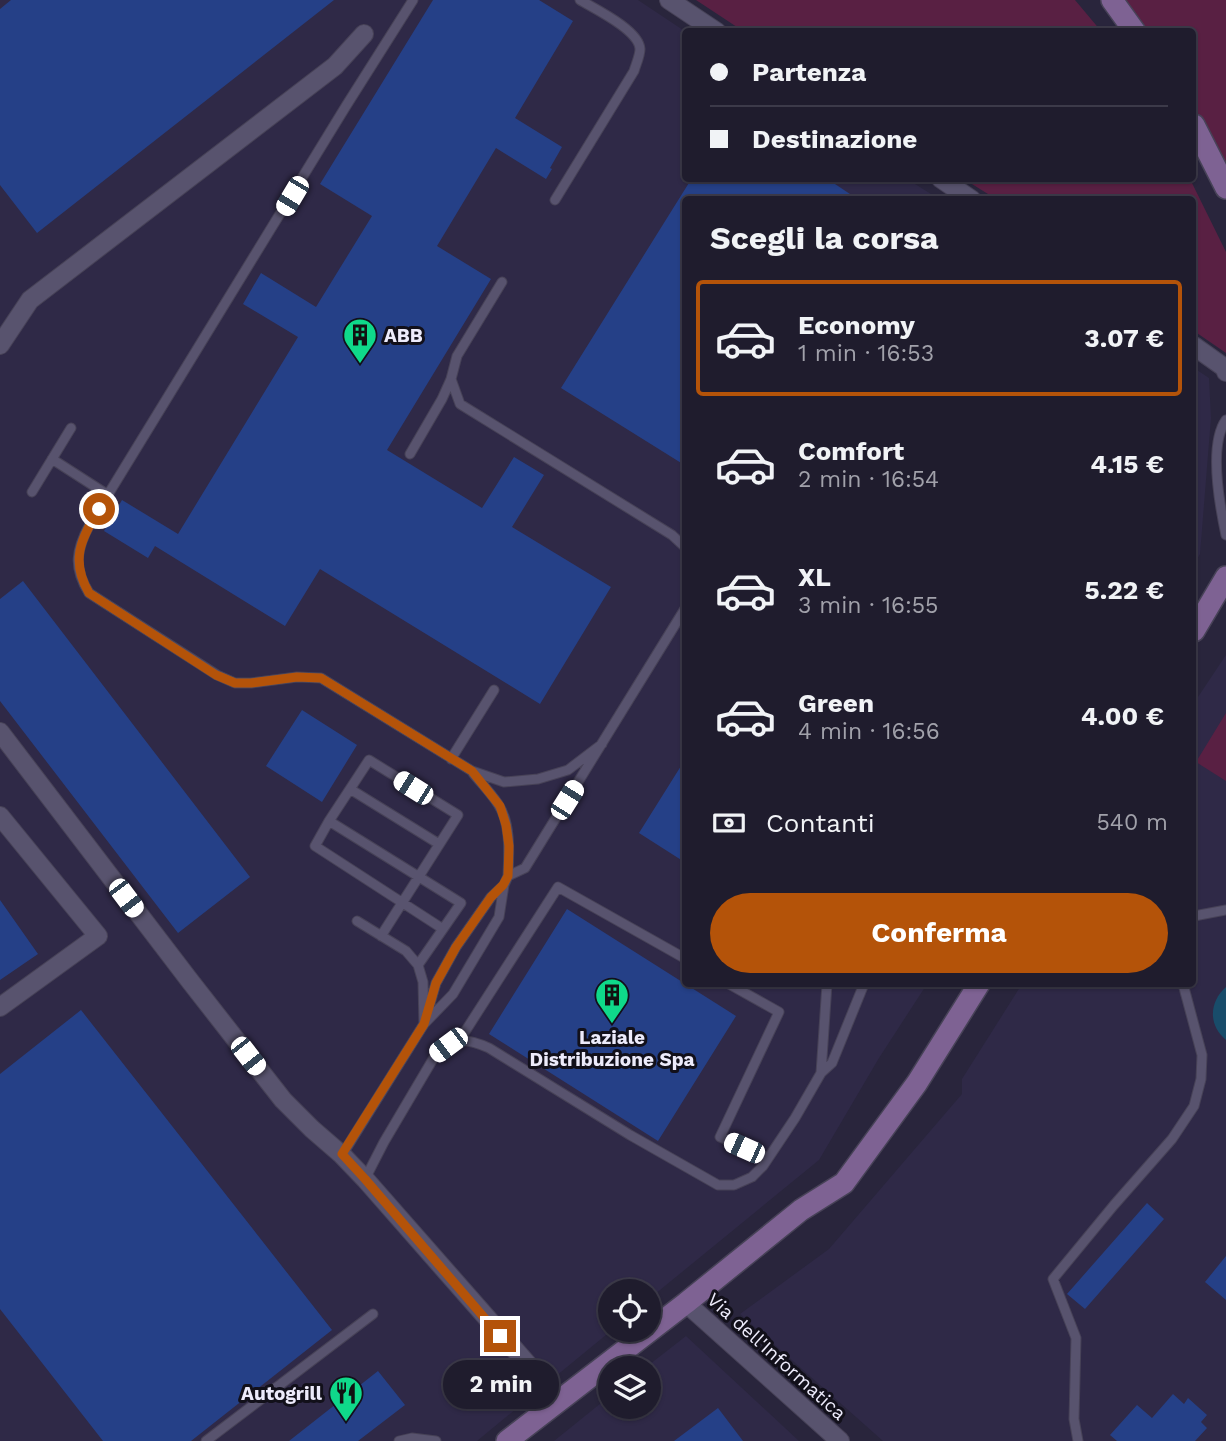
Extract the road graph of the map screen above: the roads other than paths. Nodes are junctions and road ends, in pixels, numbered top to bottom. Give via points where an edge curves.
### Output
1 (413, 0) edge
2 (580, 0) edge
3 (669, 0) edge
4 (1112, 0) edge
5 (711, 28) edge
6 (1132, 28) edge
7 (364, 34) dead end
8 (1196, 129) edge
9 (946, 182) edge
10 (1226, 188) edge
11 (966, 196) edge
12 (555, 201) dead end
13 (502, 282) dead end
14 (0, 345) edge
15 (1196, 347) edge
16 (1226, 372) edge
17 (450, 379) junction
18 (442, 399) junction
19 (460, 404) junction
20 (1226, 420) edge
21 (71, 428) dead end
22 (410, 454) dead end
23 (52, 459) junction
24 (32, 492) dead end
25 (108, 495) junction
26 (1226, 535) edge
27 (682, 544) edge
28 (1226, 578) edge
29 (682, 614) edge
30 (1196, 628) edge
31 (494, 690) dead end
32 (0, 733) edge
33 (602, 744) junction
34 (451, 759) junction
35 (472, 771) junction
36 (350, 789) junction
37 (0, 816) edge
38 (329, 821) junction
39 (439, 844) junction
40 (419, 877) junction
41 (506, 880) junction
42 (402, 903) junction
43 (1226, 910) edge
44 (1196, 916) edge
45 (357, 921) dead end
46 (443, 929) junction
47 (381, 936) junction
48 (682, 957) edge
49 (418, 965) junction
50 (734, 987) edge
51 (827, 987) edge
52 (863, 987) edge
53 (977, 987) edge
54 (1184, 987) edge
55 (0, 1007) edge
56 (424, 1024) junction
57 (459, 1041) junction
58 (821, 1073) junction
59 (342, 1154) junction
60 (768, 1158) junction
61 (365, 1179) junction
62 (686, 1303) junction
63 (373, 1314) dead end
64 (559, 1401) junction
65 (206, 1441) edge
66 (399, 1441) edge
67 (436, 1441) edge
68 (507, 1441) edge
69 (840, 1441) edge
70 (1077, 1441) edge

1 - 25 lane
2 - 12 lane via 629,30 640,49 634,71
3 - 5 street
4 - 6 main road
7 - 14 street via 335,66 30,300
8 - 10 main road
9 - 11 street
13 - 17 lane via 457,356
15 - 16 street
17 - 18 lane
17 - 19 lane
18 - 19 lane
18 - 22 lane
19 - 27 lane
20 - 26 lane via 1219,434 1217,460
21 - 23 lane
23 - 24 lane
23 - 25 lane
25 - 34 lane via 80,542 80,570 89,593 216,675 235,683 321,678
28 - 30 main road
29 - 33 lane
31 - 34 lane
32 - 59 street via 283,1100
33 - 35 lane via 568,769 538,779 504,782
33 - 41 lane via 525,868
34 - 35 lane
35 - 41 lane via 500,806 506,825
36 - 38 lane
36 - 39 lane
36 - 39 lane via 369,760 458,815
37 - 55 street via 98,936
38 - 40 lane
38 - 42 lane via 315,846
39 - 40 lane
40 - 42 lane
40 - 46 lane via 461,903
41 - 56 lane via 456,947 436,983
41 - 56 lane via 499,917 453,994
42 - 46 lane
42 - 47 lane
43 - 44 lane
45 - 47 lane
46 - 49 lane
47 - 49 lane via 406,951
48 - 57 lane via 558,887
49 - 56 lane
50 - 60 lane via 779,1012 720,1137
51 - 58 lane
52 - 58 lane via 832,1063
53 - 62 main road via 917,1083 844,1183 801,1210
54 - 70 lane via 1202,1055 1194,1106 1172,1139 1053,1279 1076,1338
56 - 59 lane
57 - 60 lane via 471,1040 489,1048 718,1185 734,1185 752,1177
57 - 61 lane via 436,1054
58 - 60 lane
59 - 61 street
61 - 64 street
62 - 64 main road
62 - 69 street, Via dell'Informatica
63 - 65 lane
64 - 68 main road
66 - 67 lane

